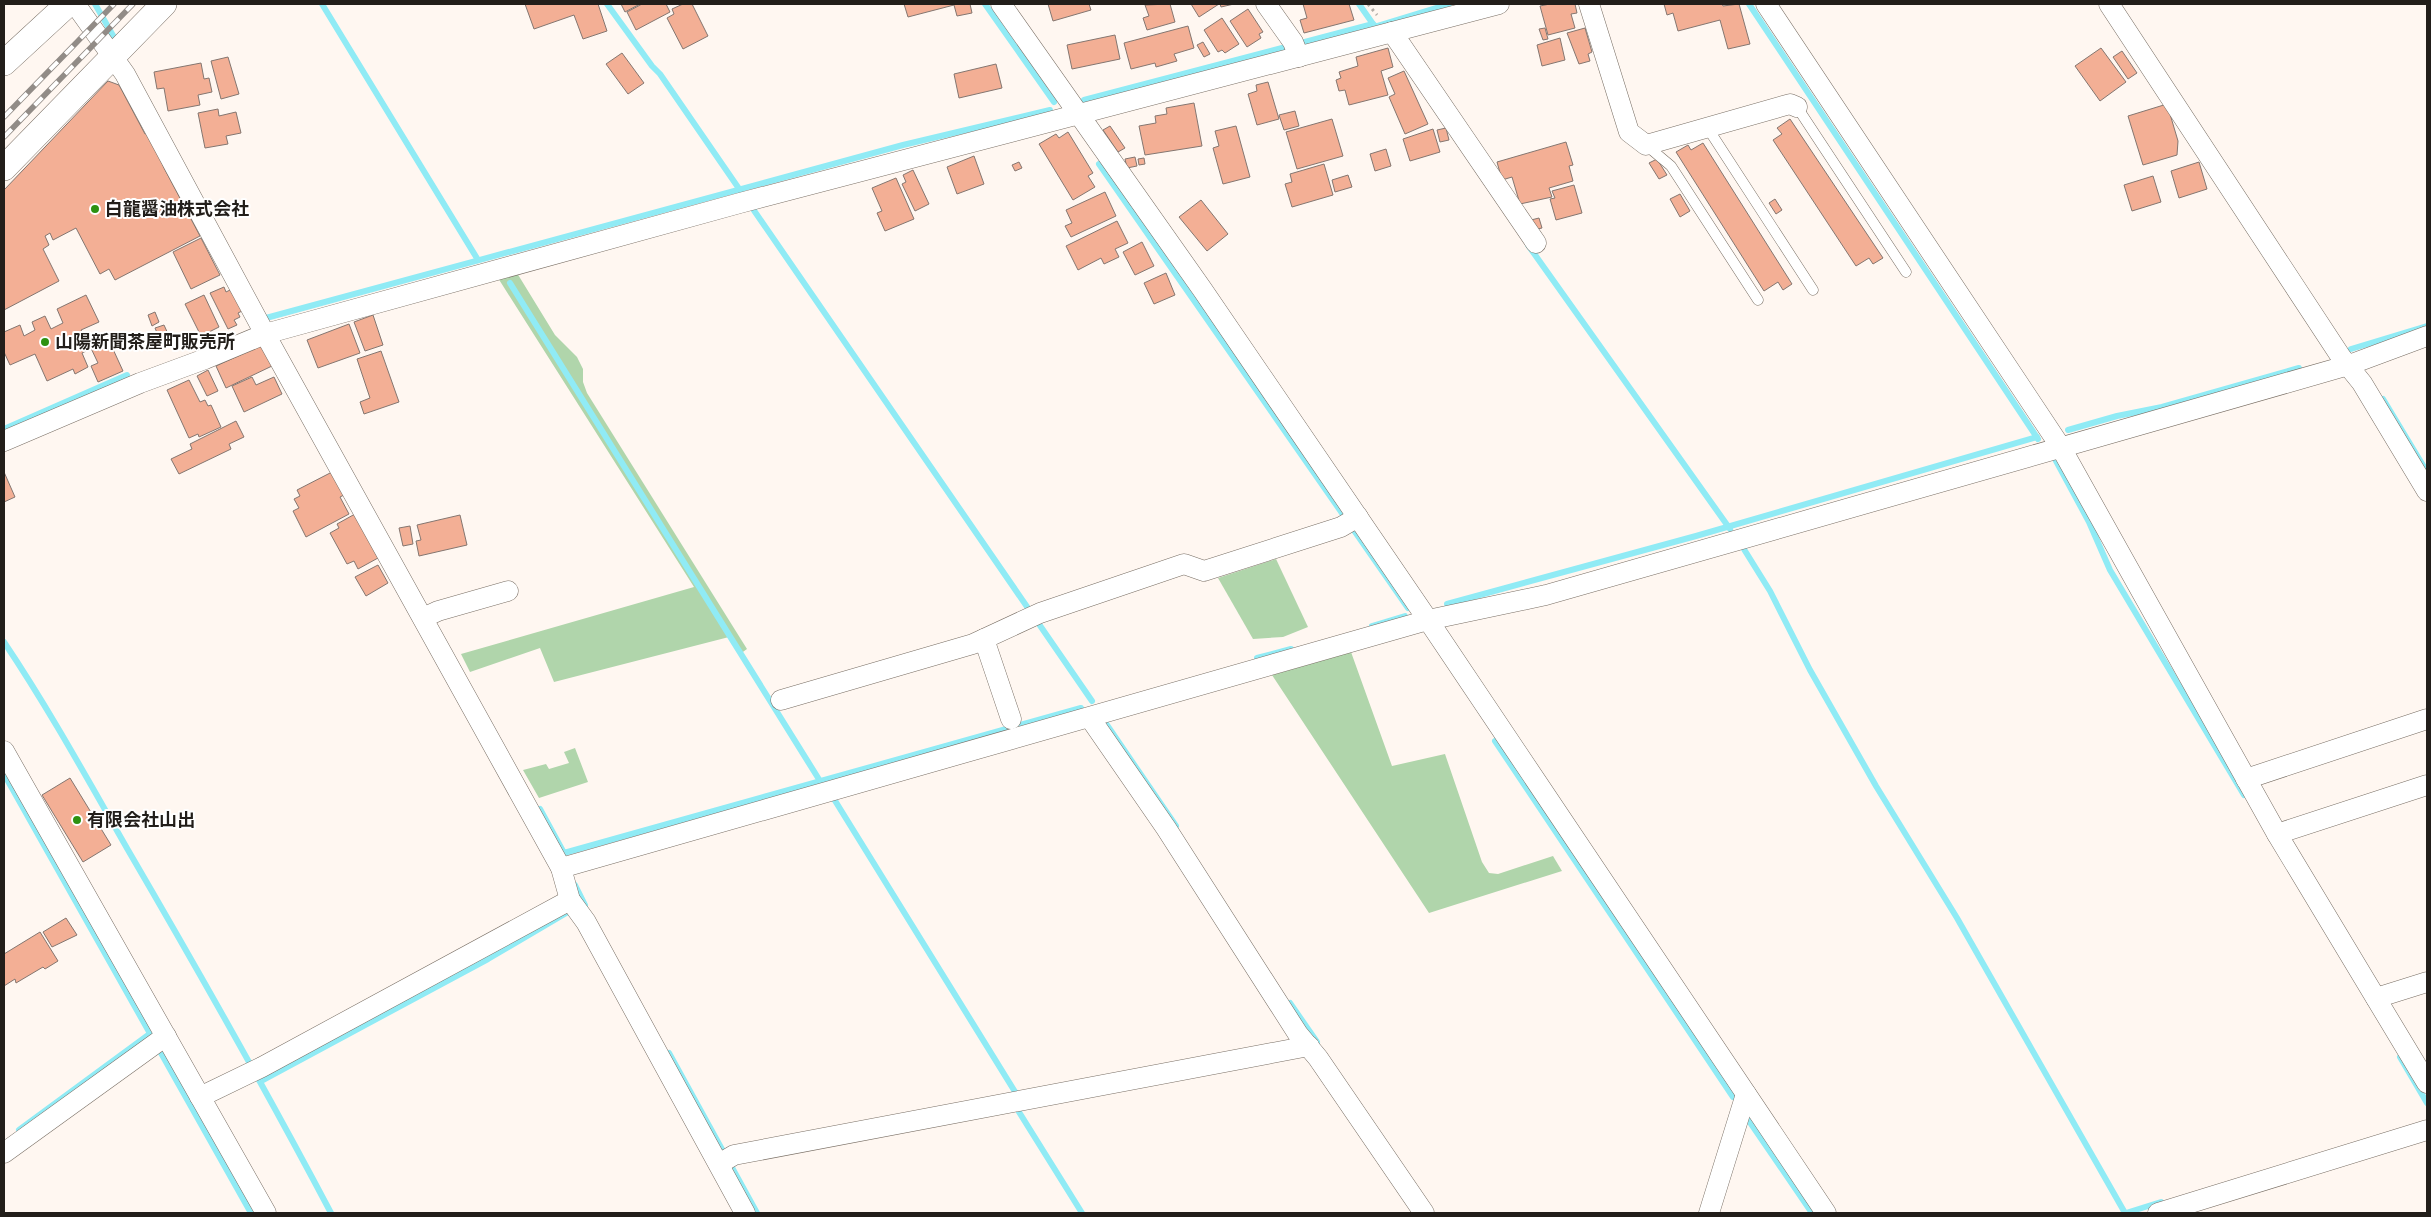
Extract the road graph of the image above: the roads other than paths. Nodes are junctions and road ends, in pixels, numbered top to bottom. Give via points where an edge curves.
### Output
1 (68, 4) edge
2 (75, 4) edge
3 (164, 4) edge
4 (1002, 4) edge
5 (1266, 4) edge
6 (1499, 4) edge
7 (1589, 4) edge
8 (1766, 4) edge
9 (2109, 4) edge
10 (1385, 30) junction
11 (1296, 50) junction
12 (108, 51) junction
13 (4, 63) edge
14 (1797, 107) joint
15 (1080, 115) junction
16 (1707, 127) junction
17 (1646, 145) junction
18 (4, 168) edge
19 (1536, 243) dead end
20 (1906, 272) dead end
21 (1813, 290) dead end
22 (1758, 300) dead end
23 (265, 334) junction
24 (2427, 336) edge
25 (2348, 365) junction
26 (4, 442) edge
27 (2060, 446) junction
28 (2427, 491) edge
29 (1350, 522) junction
30 (508, 591) dead end
31 (429, 615) junction
32 (1428, 620) junction
33 (984, 639) junction
34 (781, 700) dead end
35 (1090, 718) junction
36 (1010, 719) dead end
37 (2427, 719) edge
38 (4, 751) edge
39 (2246, 779) junction
40 (2427, 785) edge
41 (2277, 834) junction
42 (561, 868) junction
43 (574, 906) junction
44 (2427, 982) edge
45 (2376, 998) junction
46 (160, 1040) junction
47 (1309, 1046) junction
48 (2427, 1084) edge
49 (1746, 1094) junction
50 (200, 1097) junction
51 (2427, 1130) edge
52 (4, 1153) edge
53 (726, 1160) junction
54 (266, 1213) edge
55 (745, 1213) edge
56 (1424, 1213) edge
57 (1709, 1213) edge
58 (1826, 1213) edge
59 (2158, 1213) edge

1 - 13 street
2 - 12 street
3 - 12 street
4 - 15 street
5 - 11 street
6 - 10 street
7 - 17 street via 1629,132
8 - 27 street
9 - 25 street
10 - 11 street
10 - 19 street
11 - 15 street
12 - 18 street
12 - 23 street via 125,74
14 - 16 street via 1790,104
14 - 20 lane
15 - 23 street via 744,202
15 - 29 street via 1202,290
16 - 17 street
16 - 21 lane
17 - 22 lane via 1671,166
23 - 26 street via 140,383
23 - 31 street
24 - 25 street
25 - 27 street
25 - 28 street
27 - 32 street via 1546,595
27 - 39 street
29 - 32 street
29 - 33 street via 1204,571 1184,564 1033,616
30 - 31 street
31 - 42 street
32 - 35 street
32 - 49 street
33 - 34 street
33 - 36 street
35 - 42 street
35 - 47 street
37 - 39 street
38 - 46 street
39 - 41 street
40 - 41 street
41 - 45 street
42 - 43 street
43 - 50 street
43 - 53 street
44 - 45 street
45 - 48 street
46 - 50 street
46 - 52 street
47 - 53 street
47 - 56 street
49 - 57 street
49 - 58 street
50 - 54 street
51 - 59 street
53 - 55 street

